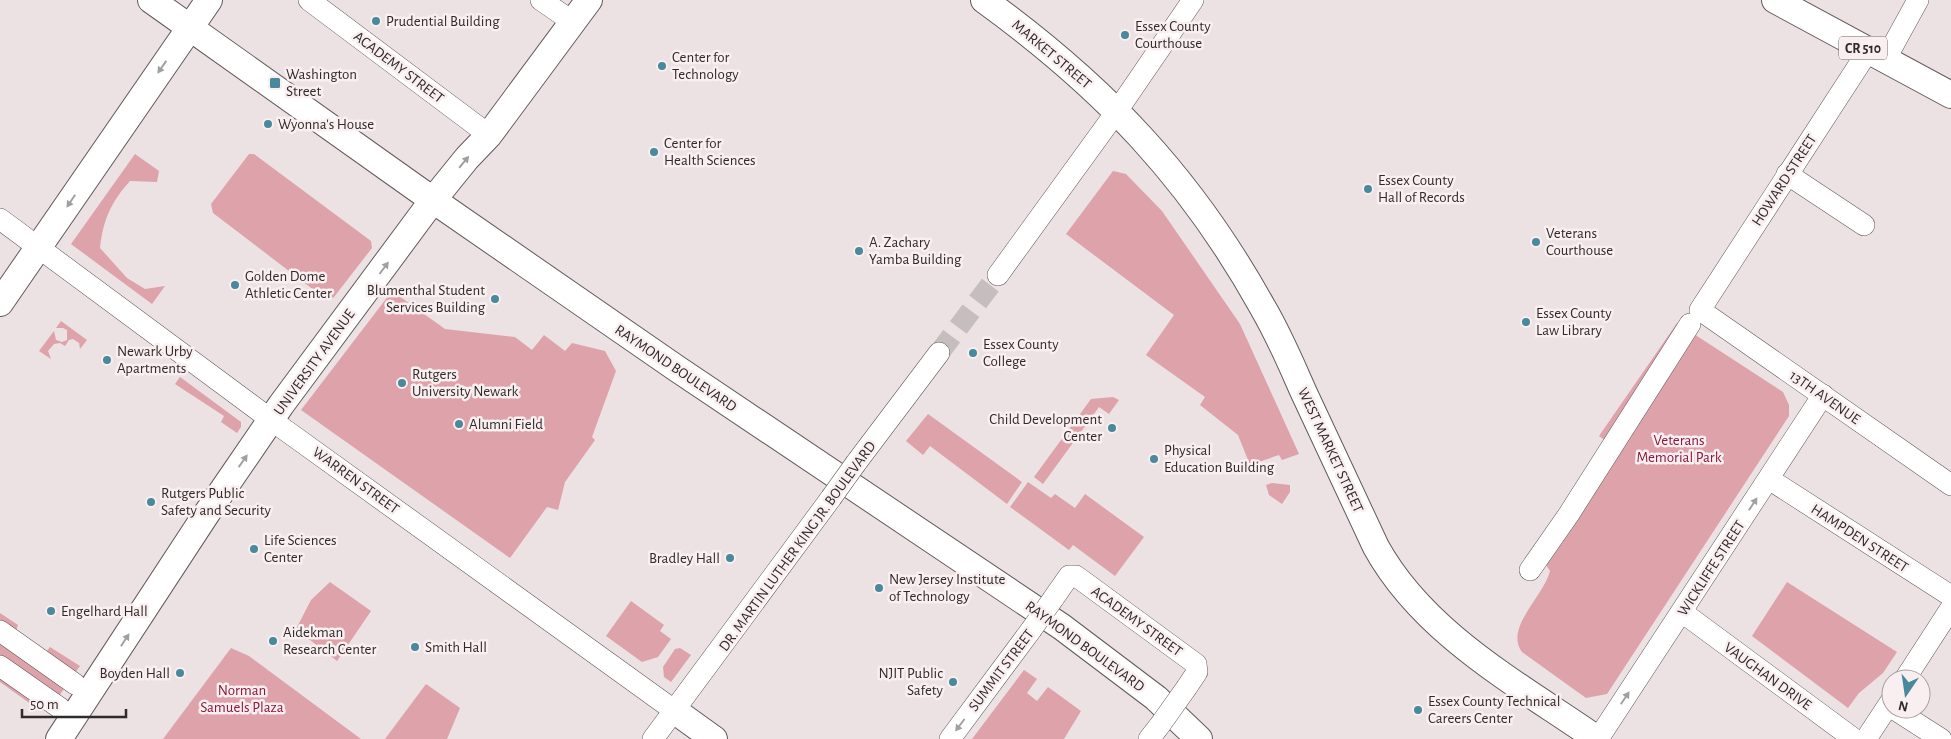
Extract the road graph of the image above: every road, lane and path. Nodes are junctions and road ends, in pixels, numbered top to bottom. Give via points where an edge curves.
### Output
1 (151, 0) edge
2 (209, 0) edge
3 (309, 0) edge
4 (541, 0) edge
5 (589, 0) edge
6 (984, 0) edge
7 (1193, 0) edge
8 (1775, 0) edge
9 (1918, 0) edge
10 (573, 22) junction
11 (190, 27) junction
12 (1876, 55) junction
13 (1951, 95) edge
14 (1117, 111) junction
15 (489, 135) junction
16 (1784, 179) junction
17 (433, 200) junction
18 (0, 219) edge
19 (1861, 229) dead end
20 (40, 248) junction
21 (998, 275) tunnel mouth
22 (0, 303) edge
23 (1695, 317) junction
24 (940, 353) tunnel mouth
25 (1823, 395) junction
26 (272, 420) junction
27 (1769, 479) junction
28 (1951, 485) edge
29 (1530, 570) dead end
30 (1070, 576) joint
31 (1951, 596) edge
32 (1951, 608) edge
33 (1682, 612) junction
34 (0, 631) edge
35 (24, 648) junction
36 (1911, 669) edge
37 (8, 672) edge
38 (675, 711) junction
39 (1881, 719) edge
40 (1910, 719) edge
41 (1155, 732) edge
42 (59, 739) edge
43 (654, 739) edge
44 (714, 739) edge
45 (950, 739) edge
46 (1199, 739) edge
47 (1597, 739) edge
48 (1854, 739) edge
49 (1866, 739) edge
50 (1940, 739) edge

1 - 11 main road, RAYMOND BOULEVARD
2 - 11 main road
3 - 15 street, ACADEMY STREET
4 - 10 street
5 - 10 main road, UNIVERSITY AVENUE
6 - 14 main road, MARKET STREET via 1053,52
7 - 14 street
8 - 12 main road, CR 510
9 - 12 street, HOWARD STREET
10 - 15 main road, UNIVERSITY AVENUE
11 - 17 main road, RAYMOND BOULEVARD
11 -> 20 main road
12 - 13 main road, CR 510
12 - 16 street, HOWARD STREET
14 - 21 street
14 - 47 main road, WEST MARKET STREET via 1187,191 1241,270 1275,331 1376,547 1398,582 1457,641
17 -> 15 main road, UNIVERSITY AVENUE
16 - 19 street
16 - 23 street, HOWARD STREET
26 -> 17 main road, UNIVERSITY AVENUE
17 - 46 main road, RAYMOND BOULEVARD via 1062,627 1156,698
18 - 20 street, WARREN STREET
20 - 22 main road
20 - 26 street, WARREN STREET
23 - 25 street, 13TH AVENUE
23 - 29 street, HOWARD STREET
24 - 38 street, DR. MARTIN LUTHER KING JR. BOULEVARD, bridge
25 - 27 street, WICKLIFFE STREET
25 - 28 street, 13TH AVENUE
26 - 38 street, WARREN STREET
42 -> 26 main road, UNIVERSITY AVENUE
27 - 31 street, HAMPDEN STREET
33 -> 27 street, WICKLIFFE STREET
30 - 41 street, ACADEMY STREET, bridge via 1076,576 1196,664 1192,680
30 -> 45 street, SUMMIT STREET, bridge
32 - 36 street
47 -> 33 street, WICKLIFFE STREET
33 - 48 street, VAUGHAN DRIVE
34 - 35 street
35 - 37 street
35 - 37 street via 67,678 52,702
38 - 43 street, DR. MARTIN LUTHER KING JR. BOULEVARD
38 - 44 main road, WARREN STREET
39 - 49 street
40 - 50 street

